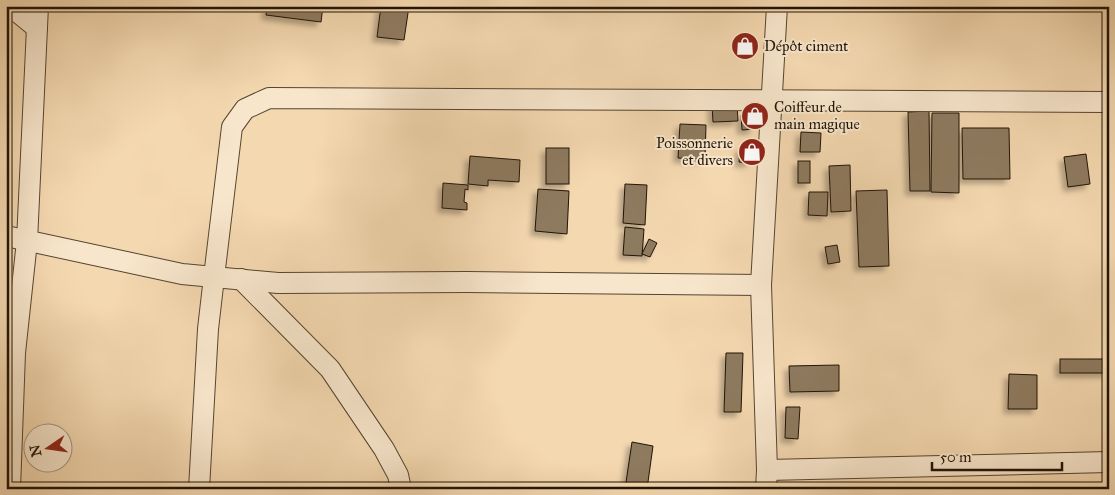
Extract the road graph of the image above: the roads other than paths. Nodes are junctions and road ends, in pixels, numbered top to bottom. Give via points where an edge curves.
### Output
1 (10, 6) edge
2 (38, 6) edge
3 (777, 6) edge
4 (37, 28) junction
5 (771, 100) junction
6 (1109, 102) edge
7 (6, 236) edge
8 (27, 241) junction
9 (214, 277) junction
10 (241, 279) junction
11 (761, 285) junction
12 (11, 353) edge
13 (1109, 462) edge
14 (767, 479) edge
15 (10, 489) edge
16 (199, 489) edge
17 (401, 489) edge

1 - 4 street
2 - 4 street
3 - 5 street
4 - 8 street
5 - 6 street
5 - 9 street via 269,98 245,109 232,127
5 - 11 street
7 - 8 street
8 - 9 street via 182,274
8 - 12 street
9 - 10 street
9 - 16 street
10 - 11 street via 278,283
10 - 17 street via 330,369 384,449 398,475
11 - 14 street
12 - 15 street
13 - 14 street

